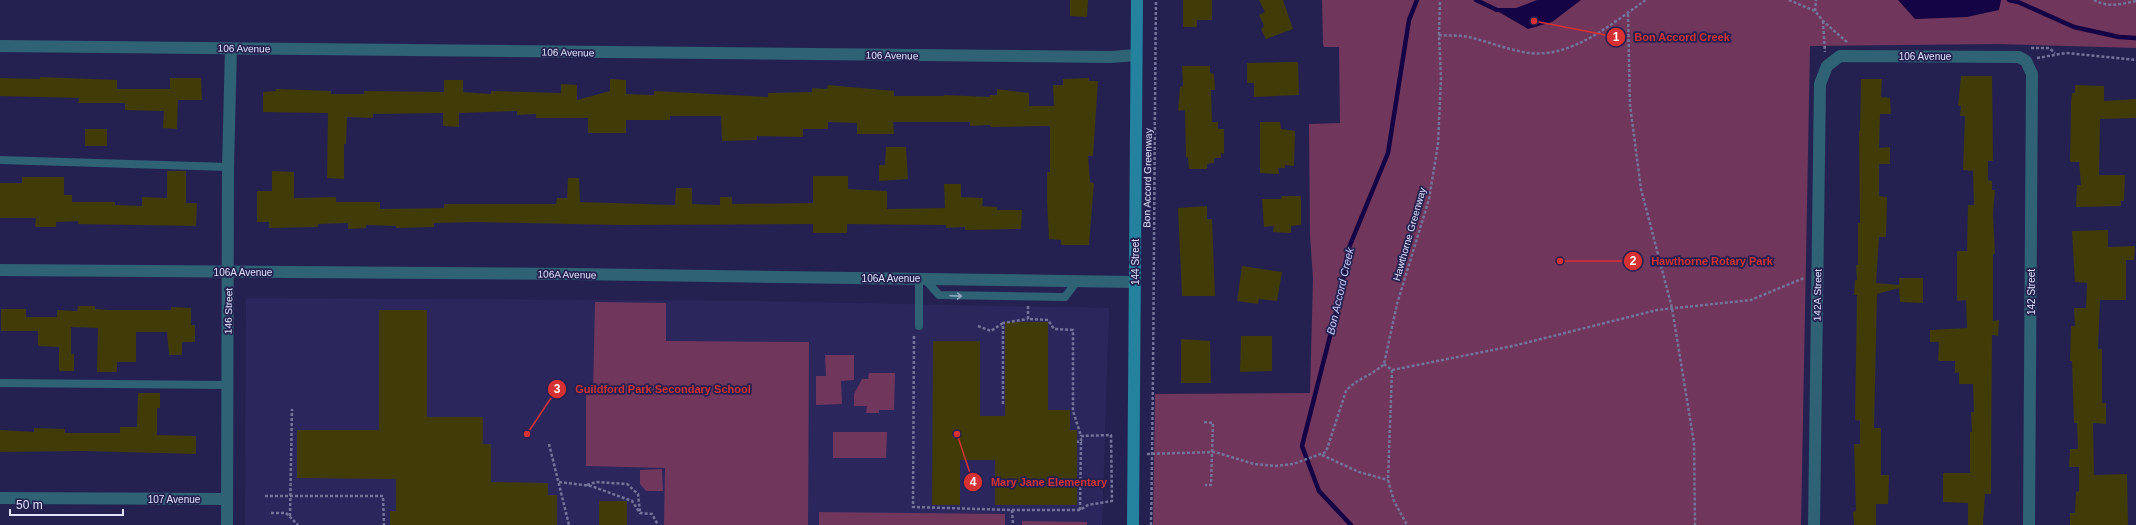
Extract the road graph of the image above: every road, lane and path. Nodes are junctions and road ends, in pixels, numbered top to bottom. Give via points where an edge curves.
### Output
1 (1136, 0) edge
2 (1156, 0) edge
3 (1440, 0) edge
4 (1646, 0) edge
5 (1789, 0) edge
6 (1816, 0) edge
7 (2094, 0) edge
8 (2136, 1) edge
9 (1815, 11) junction
10 (1628, 14) junction
11 (1439, 35) junction
12 (0, 46) edge
13 (231, 48) junction
14 (2055, 53) dead end
15 (1136, 55) junction
16 (2136, 60) edge
17 (2026, 61) joint
18 (1827, 66) junction
19 (0, 160) edge
20 (228, 167) junction
21 (0, 270) edge
22 (228, 272) junction
23 (1818, 273) junction
24 (922, 278) junction
25 (1077, 282) junction
26 (1134, 282) junction
27 (1155, 302) junction
28 (1148, 303) dead end
29 (1028, 306) dead end
30 (1672, 308) junction
31 (1029, 319) junction
32 (1003, 323) junction
33 (978, 326) dead end
34 (917, 329) joint
35 (1384, 364) junction
36 (1392, 370) junction
37 (0, 383) edge
38 (227, 386) junction
39 (1003, 404) dead end
40 (292, 409) dead end
41 (1204, 422) dead end
42 (1081, 436) junction
43 (549, 444) dead end
44 (1213, 452) junction
45 (1152, 453) junction
46 (1147, 454) dead end
47 (1322, 455) junction
48 (1388, 480) junction
49 (560, 482) junction
50 (585, 485) junction
51 (1205, 485) dead end
52 (265, 496) dead end
53 (290, 496) junction
54 (0, 498) edge
55 (227, 499) junction
56 (1012, 510) junction
57 (1080, 510) junction
58 (271, 513) dead end
59 (640, 513) junction
60 (290, 516) junction
61 (227, 525) edge
62 (298, 525) edge
63 (384, 525) edge
64 (569, 525) edge
65 (658, 525) edge
66 (1013, 525) edge
67 (1133, 525) edge
68 (1151, 525) edge
69 (1407, 525) edge
70 (1695, 525) edge
71 (1814, 525) edge
72 (2029, 525) edge

1 - 15 main road, 144 Street
2 - 27 path, Bon Accord Greenway via 1156,190 1153,261
3 - 11 path, Hawthorne Greenway
4 - 10 path
5 - 9 path
6 - 9 path
7 - 8 path via 2101,4 2116,5
9 - 18 path via 1823,20
10 - 11 path via 1569,48 1550,53 1529,53 1468,37
10 - 30 path via 1630,106 1641,189
11 - 35 path, Hawthorne Greenway via 1441,78 1438,144 1429,200 1397,304
12 - 13 street, 106 Avenue
13 - 15 street, 106 Avenue via 1095,57
13 - 20 street, 146 Street
14 - 16 path
15 - 26 main road, 144 Street
17 - 18 street, 106 Avenue via 2018,57 1840,56
17 - 72 street, 142 Street via 2032,74
18 - 23 street, 142A Street via 1820,84
19 - 20 lane
20 - 22 street, 146 Street
21 - 22 street, 106A Avenue
22 - 24 street, 106A Avenue
22 - 38 street, 146 Street
23 - 30 path via 1751,300
23 - 71 street, 142A Street
24 - 25 street, 106A Avenue
24 -> 25 lane via 939,295 963,296 1065,297
24 - 34 lane
25 - 26 street, 106A Avenue
26 - 67 main road, 144 Street
27 - 28 path
27 - 45 path, Bon Accord Greenway
29 - 31 path
30 - 36 path via 1513,346
30 - 70 path via 1694,443
31 - 32 path
31 - 42 path via 1048,320 1054,329 1073,330 1073,411
32 - 33 path via 991,331
32 - 39 path
34 - 56 path via 913,506
35 - 36 path
35 - 47 path via 1350,386 1328,449
36 - 48 path
37 - 38 lane
38 - 55 street, 146 Street
40 - 53 path
41 - 44 path via 1213,423
42 - 57 path
42 - 57 path via 1111,435 1112,501 1088,505
43 - 49 path
44 - 45 path
44 - 47 path via 1254,464 1275,466 1293,464
44 - 51 path via 1211,486
45 - 46 path
45 - 68 path, Bon Accord Greenway
47 - 48 path via 1359,472
48 - 69 path via 1394,501
49 - 50 path
49 - 64 path
50 - 59 path via 632,501
50 - 59 path via 596,482 627,484 638,494
52 - 53 path
53 - 60 path
53 - 63 path via 383,496
54 - 55 street, 107 Avenue
55 - 61 street, 146 Street
56 - 57 path
56 - 66 path
58 - 60 path via 286,513
59 - 65 path via 652,514
60 - 62 path

